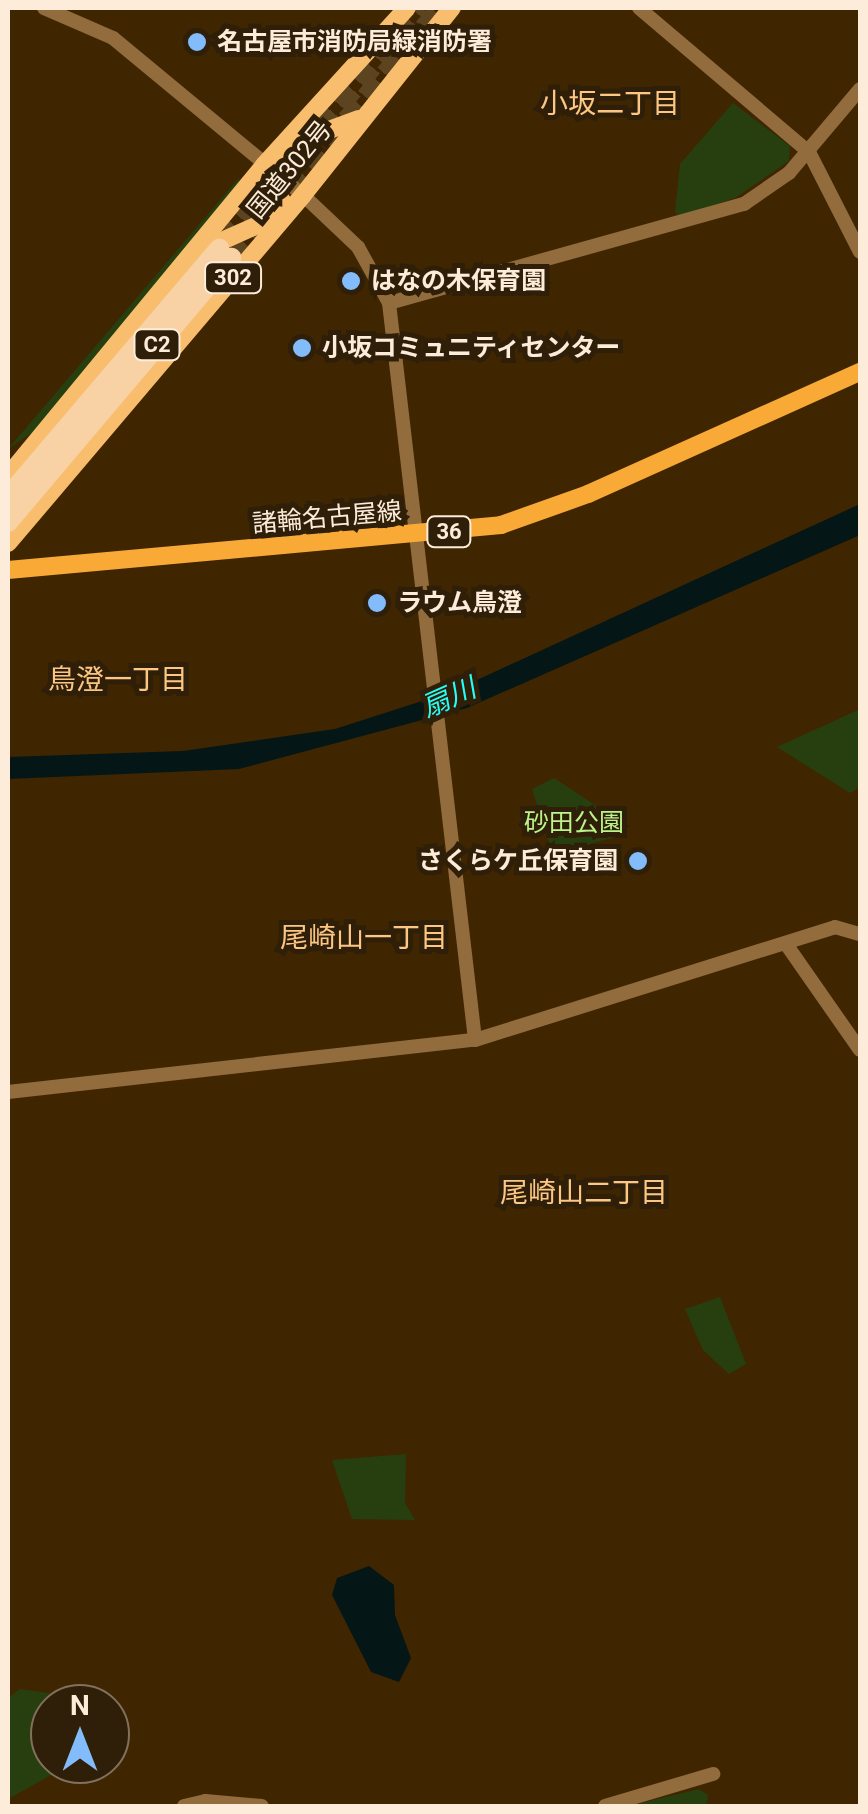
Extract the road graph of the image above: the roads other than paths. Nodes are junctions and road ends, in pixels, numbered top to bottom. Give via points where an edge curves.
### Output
1 (44, 8) edge
2 (406, 8) edge
3 (452, 8) edge
4 (639, 8) edge
5 (860, 89) edge
6 (368, 113) junction
7 (809, 152) junction
8 (264, 165) junction
9 (302, 196) junction
10 (860, 252) edge
11 (225, 253) tunnel mouth
12 (188, 262) junction
13 (389, 303) junction
14 (860, 372) edge
15 (860, 384) edge
16 (76, 428) junction
17 (8, 476) edge
18 (8, 497) edge
19 (8, 522) edge
20 (417, 541) junction
21 (8, 542) edge
22 (8, 570) edge
23 (8, 581) edge
24 (860, 934) edge
25 (786, 944) junction
26 (475, 1040) junction
27 (860, 1050) edge
28 (8, 1092) edge
29 (713, 1774) dead end
30 (184, 1806) edge
31 (262, 1806) edge
32 (605, 1806) edge

1 - 8 street via 112,38
2 - 8 highway, 国道302号 / 302
3 - 6 highway, 国道302号 / 302
4 - 7 street
5 - 7 street
6 - 8 highway via 310,137 278,164
6 - 9 highway, 国道302号 / 302
7 - 10 street
7 - 13 street via 768,190 714,217
8 - 9 street
8 - 12 highway, 国道302号 / 302
9 - 12 highway via 282,201 260,224 218,239
9 - 13 street via 358,247
9 - 21 highway, 国道302号 / 302
11 - 16 highway, C2
12 - 17 highway, 国道302号 / 302
13 - 20 street
14 - 20 main road, 諸輪名古屋線 / 36 via 530,516
15 - 20 main road, 諸輪名古屋線 / 36 via 562,515
16 - 18 highway, C2
16 - 19 highway, C2
20 - 22 main road, 諸輪名古屋線 / 36
20 - 23 main road, 諸輪名古屋線 / 36
20 - 26 street
24 - 25 street via 842,926
25 - 26 street
25 - 27 street
26 - 28 street
29 - 32 street
30 - 31 street

